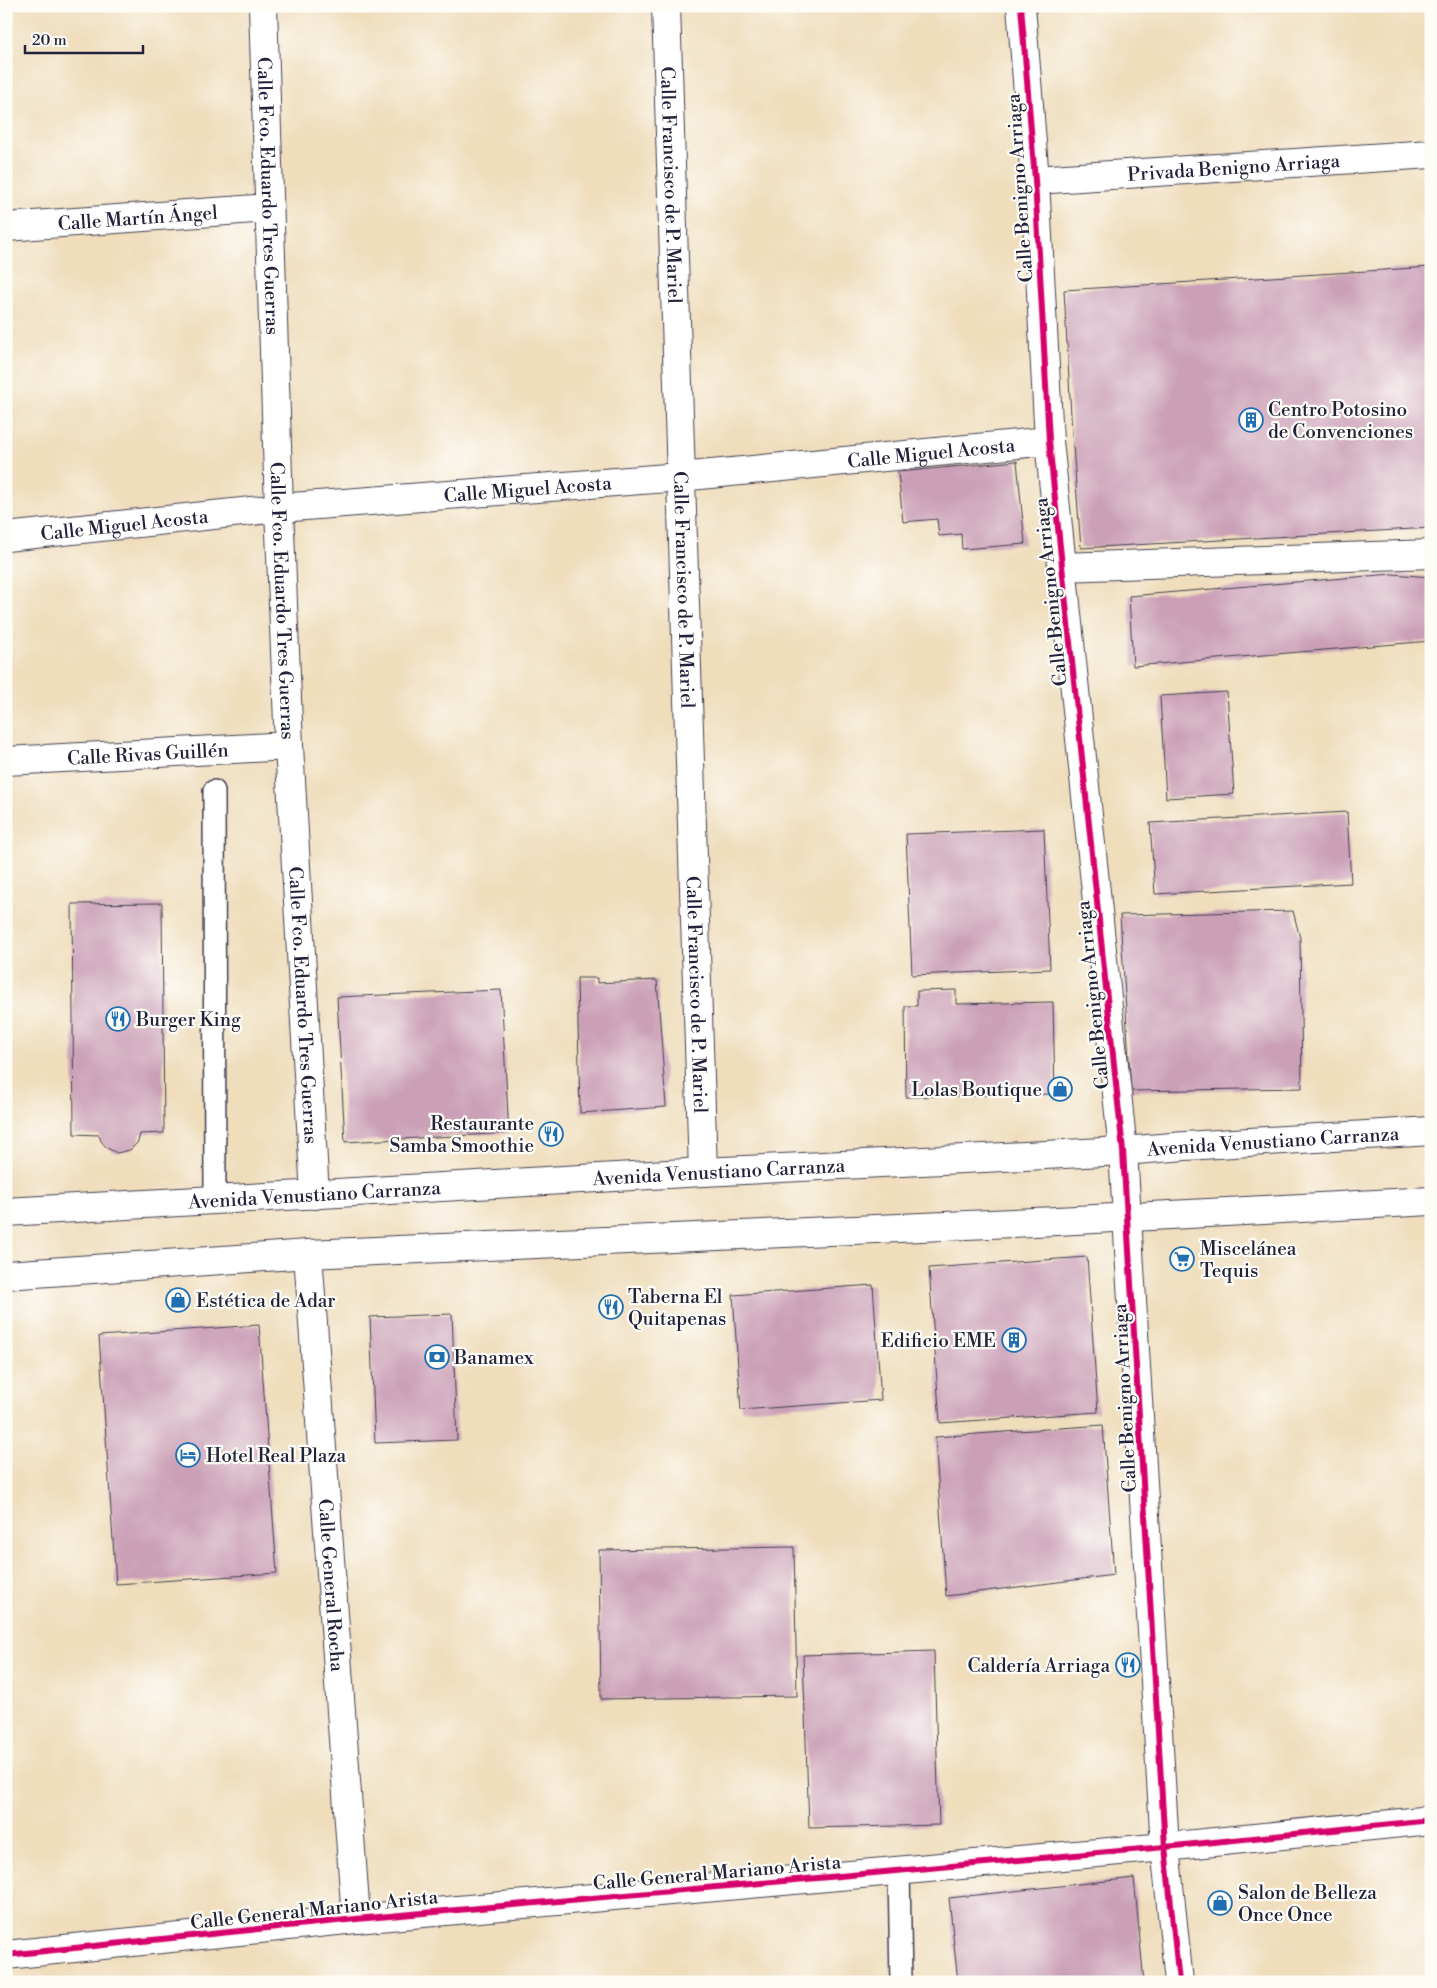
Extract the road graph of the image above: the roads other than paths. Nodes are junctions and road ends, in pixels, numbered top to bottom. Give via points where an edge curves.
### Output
1 (263, 6) edge
2 (666, 6) edge
3 (1020, 6) edge
4 (1431, 154) edge
5 (1035, 180) junction
6 (269, 208) junction
7 (6, 227) edge
8 (1049, 441) junction
9 (680, 477) junction
10 (279, 508) junction
11 (6, 538) edge
12 (1431, 554) edge
13 (1062, 567) junction
14 (289, 746) junction
15 (6, 761) edge
16 (214, 791) dead end
17 (1431, 1131) edge
18 (1123, 1151) junction
19 (703, 1172) junction
20 (315, 1195) junction
21 (214, 1201) junction
22 (1431, 1201) edge
23 (6, 1212) edge
24 (1128, 1217) junction
25 (308, 1254) junction
26 (6, 1275) edge
27 (1431, 1820) edge
28 (1166, 1847) junction
29 (899, 1871) junction
30 (356, 1919) junction
31 (6, 1955) edge
32 (901, 1982) edge
33 (1179, 1982) edge

1 - 6 street, Calle Fco. Eduardo Tres Guerras
2 - 9 street, Calle Francisco de P. Mariel
3 - 5 street, Calle Benigno Arriaga
4 - 5 street, Privada Benigno Arriaga
5 - 8 street, Calle Benigno Arriaga
6 - 7 street, Calle Martín Ángel
6 - 10 street, Calle Fco. Eduardo Tres Guerras
8 - 9 street, Calle Miguel Acosta
8 - 13 street, Calle Benigno Arriaga
9 - 10 street, Calle Miguel Acosta
9 - 19 street, Calle Francisco de P. Mariel
10 - 11 street, Calle Miguel Acosta
10 - 14 street, Calle Fco. Eduardo Tres Guerras
12 - 13 street
13 - 18 street, Calle Benigno Arriaga
14 - 15 street, Calle Rivas Guillén
14 - 20 street, Calle Fco. Eduardo Tres Guerras
16 - 21 lane
17 - 18 street, Avenida Venustiano Carranza
18 - 19 street, Avenida Venustiano Carranza
18 - 24 street, Calle Benigno Arriaga
19 - 20 street, Avenida Venustiano Carranza
20 - 21 street, Avenida Venustiano Carranza
21 - 23 street, Avenida Venustiano Carranza
22 - 24 street
24 - 25 street
24 - 28 street, Calle Benigno Arriaga
25 - 26 street
25 - 30 street, Calle General Rocha
27 - 28 street, Calle General Mariano Arista
28 - 29 street, Calle General Mariano Arista
28 - 33 street, Calle Benigno Arriaga
29 - 30 street, Calle General Mariano Arista
29 - 32 lane
30 - 31 street, Calle General Mariano Arista

